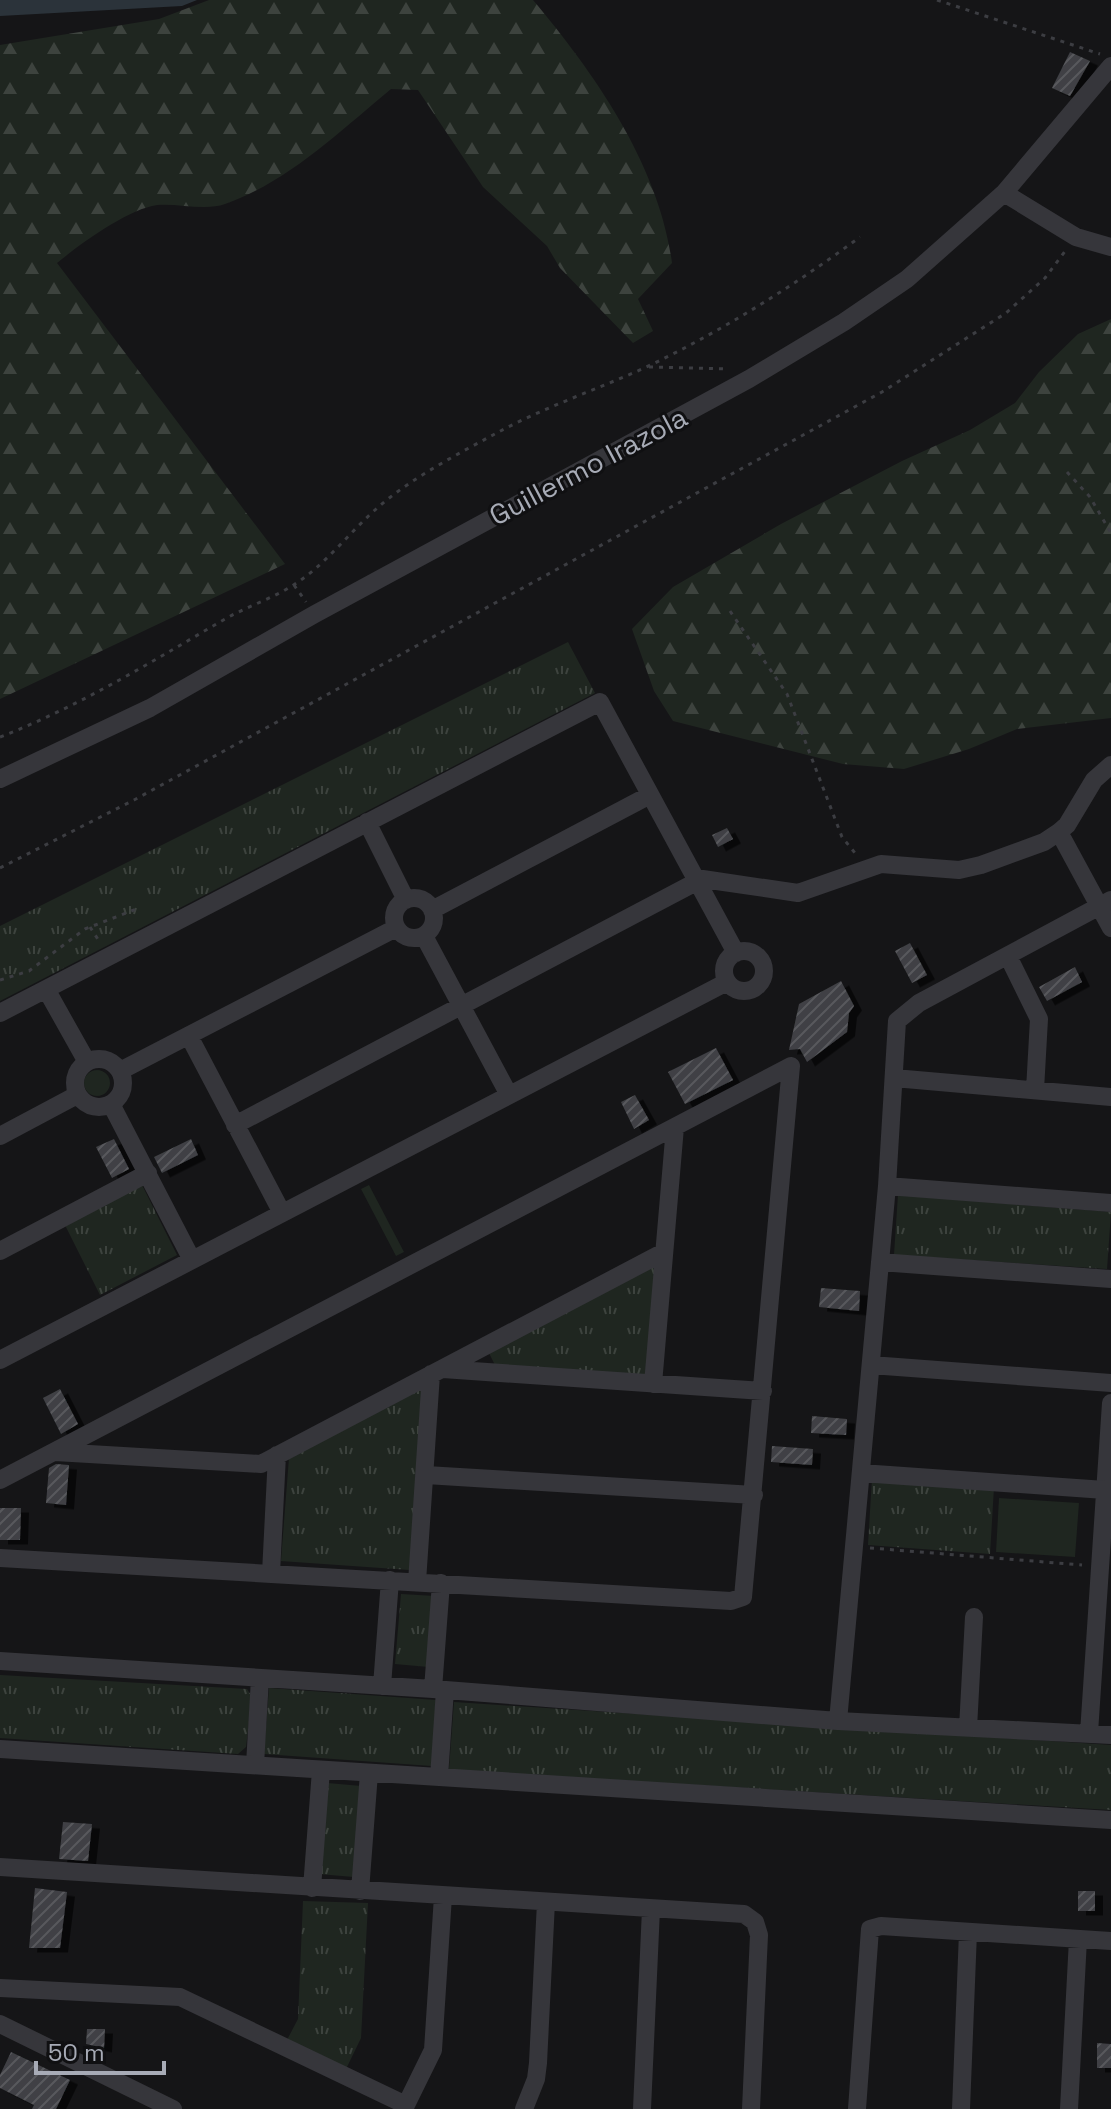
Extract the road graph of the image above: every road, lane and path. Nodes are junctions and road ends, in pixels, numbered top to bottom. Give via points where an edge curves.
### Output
1 (937, 0) edge
2 (1111, 57) edge
3 (1111, 66) edge
4 (1004, 193) junction
5 (860, 237) dead end
6 (1076, 237) junction
7 (1111, 247) edge
8 (646, 367) junction
9 (740, 369) dead end
10 (1067, 472) dead end
11 (1111, 533) edge
12 (730, 611) dead end
13 (0, 737) edge
14 (1111, 765) edge
15 (0, 779) edge
16 (650, 795) junction
17 (367, 822) junction
18 (1059, 832) junction
19 (0, 868) edge
20 (868, 868) junction
21 (697, 880) junction
22 (406, 900) junction
23 (1105, 904) edge
24 (139, 908) dead end
25 (432, 910) junction
26 (90, 927) junction
27 (396, 928) junction
28 (1111, 928) edge
29 (424, 936) junction
30 (103, 948) dead end
31 (736, 953) junction
32 (1008, 956) junction
33 (0, 980) edge
34 (727, 982) junction
35 (46, 989) junction
36 (462, 1006) junction
37 (0, 1013) edge
38 (189, 1036) junction
39 (87, 1062) junction
40 (120, 1071) junction
41 (894, 1078) junction
42 (1035, 1090) junction
43 (77, 1095) junction
44 (509, 1095) junction
45 (1111, 1097) edge
46 (111, 1104) junction
47 (235, 1125) junction
48 (675, 1127) junction
49 (0, 1136) edge
50 (148, 1173) junction
51 (887, 1186) junction
52 (1111, 1203) edge
53 (282, 1213) junction
54 (0, 1251) edge
55 (664, 1252) junction
56 (192, 1260) junction
57 (880, 1262) junction
58 (1111, 1279) edge
59 (0, 1360) edge
60 (871, 1365) junction
61 (436, 1372) junction
62 (1111, 1383) edge
63 (653, 1384) junction
64 (763, 1391) junction
65 (1111, 1403) edge
66 (54, 1452) junction
67 (277, 1455) junction
68 (861, 1473) junction
69 (426, 1475) junction
70 (0, 1480) edge
71 (1105, 1490) junction
72 (754, 1495) junction
73 (854, 1547) junction
74 (0, 1558) edge
75 (1100, 1566) junction
76 (271, 1573) junction
77 (390, 1580) junction
78 (417, 1582) junction
79 (441, 1583) junction
80 (974, 1617) dead end
81 (1103, 1632) edge
82 (0, 1661) edge
83 (260, 1678) junction
84 (382, 1686) junction
85 (439, 1689) junction
86 (838, 1721) junction
87 (968, 1728) junction
88 (1089, 1733) junction
89 (1111, 1735) edge
90 (0, 1749) edge
91 (255, 1765) junction
92 (321, 1770) junction
93 (369, 1773) junction
94 (439, 1777) junction
95 (1111, 1820) edge
96 (0, 1867) edge
97 (312, 1888) junction
98 (360, 1891) junction
99 (443, 1896) junction
100 (546, 1902) junction
101 (651, 1909) junction
102 (968, 1932) junction
103 (1078, 1939) junction
104 (1111, 1941) edge
105 (0, 1988) edge
106 (0, 2024) edge
107 (405, 2107) edge
108 (173, 2109) edge
109 (524, 2109) edge
110 (642, 2109) edge
111 (751, 2109) edge
112 (857, 2109) edge
113 (961, 2109) edge
114 (1069, 2109) edge

1 - 2 path
3 - 4 street, Guillermo Irazola
4 - 6 street
4 - 15 street, Guillermo Irazola via 907,279 749,379 150,708
5 - 8 path via 806,277
6 - 7 street
6 - 19 path via 1045,278 1006,313 882,392
8 - 9 path
8 - 13 path via 493,435 377,508 294,585 63,712
10 - 11 path via 1090,497
12 - 20 path via 787,694 842,837
14 - 18 street via 1094,780
16 - 17 street via 600,702
16 - 21 street
16 - 25 street
17 - 22 street
17 - 35 street
18 - 20 street via 1044,842 959,870 881,864
18 - 23 street
20 - 21 street via 798,893
21 - 31 street
21 - 36 street
22 - 25 street via 420,899
22 - 27 street via 395,912
23 - 28 street
23 - 32 street
24 - 26 path
25 - 29 street via 434,921
26 - 30 path
26 - 33 path via 29,971
27 - 29 street via 408,938
27 - 38 street
29 - 36 street
31 - 34 street via 725,963
31 - 34 street via 757,957 763,975 750,990
32 - 41 street via 904,1012 897,1021
32 - 42 street via 1039,1019
34 - 44 street
35 - 37 street
35 - 39 street
36 - 44 street
36 - 47 street
38 - 40 street
38 - 47 street
39 - 40 street via 107,1061
39 - 43 street via 76,1076
40 - 46 street via 123,1087
41 - 42 street
41 - 51 street
42 - 45 street
43 - 46 street via 91,1107
43 - 49 street
44 - 53 street
46 - 50 street
47 - 53 street
48 - 55 street
48 - 64 street via 791,1066
48 - 66 street
50 - 54 street
50 - 56 street
51 - 52 street
51 - 57 street
53 - 56 street
55 - 61 street
55 - 63 street
56 - 59 street
57 - 58 street
57 - 60 street
60 - 62 street
60 - 68 street
61 - 63 street
61 - 67 street
61 - 69 street
63 - 64 street
64 - 72 street
65 - 71 street
66 - 67 street via 261,1464
66 - 70 street
67 - 76 street
68 - 71 street
68 - 73 street
69 - 72 street
69 - 78 street
71 - 75 street
72 - 79 street via 746,1588 737,1601
73 - 75 path
73 - 86 street
74 - 76 street
75 - 81 street
76 - 77 street
77 - 78 street
77 - 84 street
78 - 79 street
79 - 85 street
80 - 87 street
81 - 88 street
82 - 83 street
83 - 84 street
83 - 91 street
84 - 85 street
85 - 86 street
85 - 94 street
86 - 87 street
87 - 88 street
88 - 89 street
90 - 91 street
91 - 92 street
92 - 93 street
92 - 97 street
93 - 94 street
93 - 98 street
94 - 95 street
96 - 97 street
97 - 98 street
98 - 99 street
99 - 100 street
99 - 107 street via 435,2037
100 - 101 street
100 - 109 street via 538,2063
101 - 110 street
101 - 111 street via 744,1914 755,1922 759,1935
102 - 103 street
102 - 112 street via 870,1929
102 - 113 street
103 - 104 street
103 - 114 street
105 - 107 street via 180,1997
106 - 108 street

